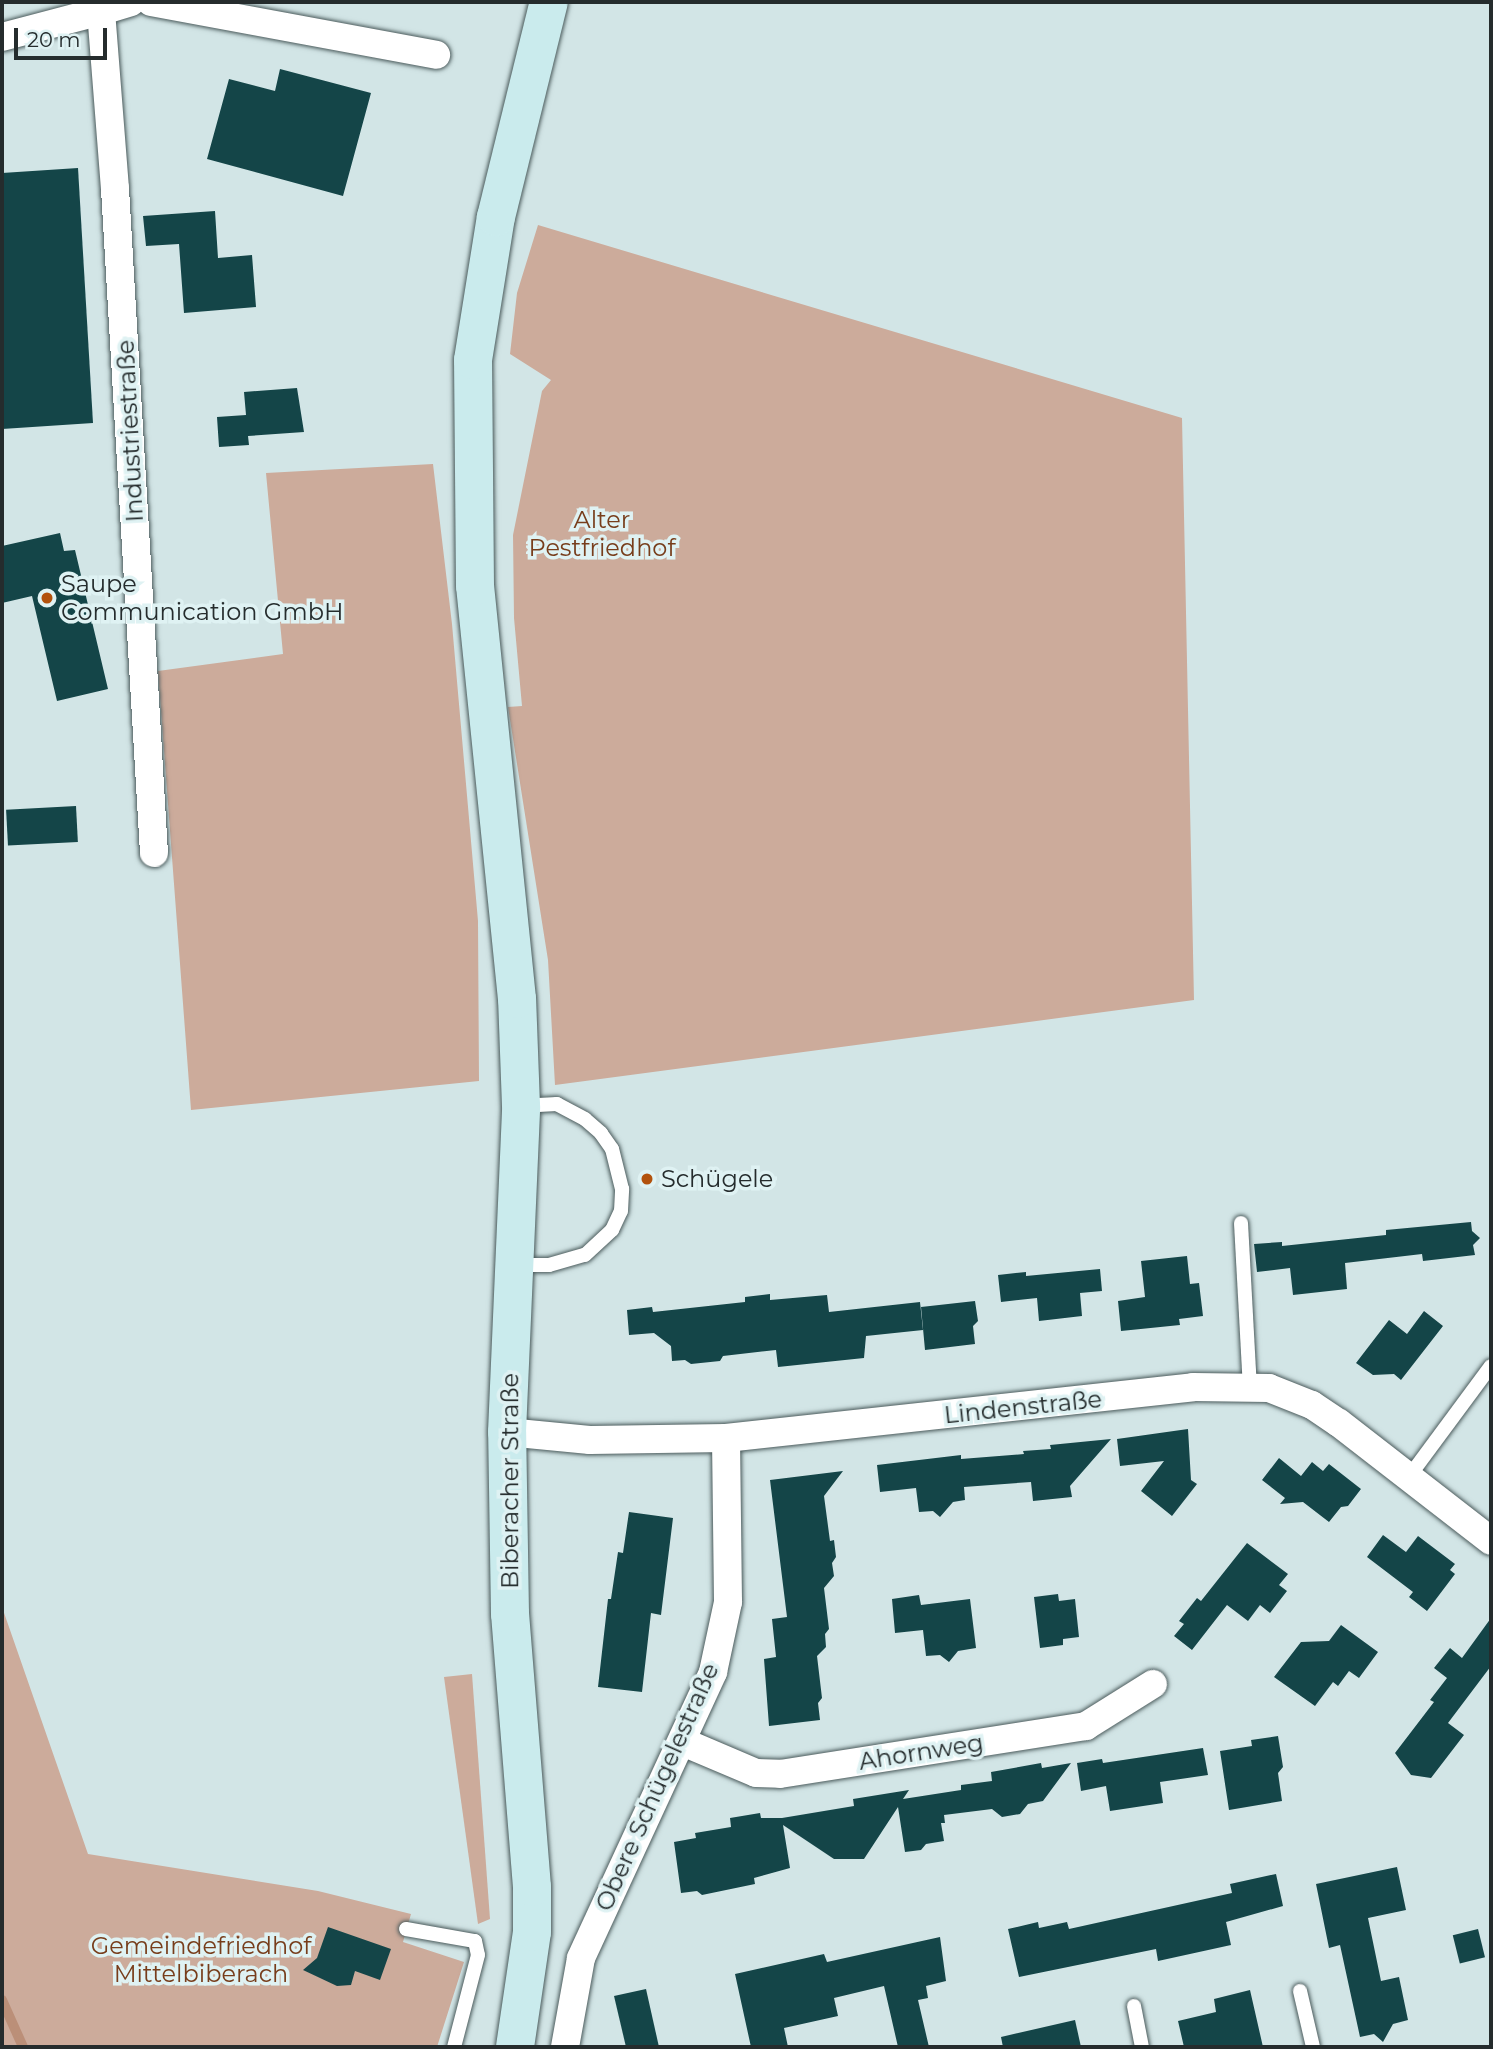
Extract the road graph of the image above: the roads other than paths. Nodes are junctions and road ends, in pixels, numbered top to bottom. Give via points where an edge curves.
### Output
1 (131, 2) edge
2 (151, 2) edge
3 (549, 2) edge
4 (101, 6) edge
5 (2, 37) edge
6 (436, 55) dead end
7 (154, 853) dead end
8 (521, 1106) junction
9 (1241, 1223) dead end
10 (515, 1265) junction
11 (1491, 1366) edge
12 (1250, 1387) junction
13 (507, 1432) junction
14 (726, 1438) junction
15 (1408, 1478) junction
16 (1491, 1541) edge
17 (1153, 1684) dead end
18 (683, 1742) junction
19 (406, 1929) dead end
20 (1300, 1991) dead end
21 (1134, 2006) dead end
22 (454, 2047) edge
23 (515, 2047) edge
24 (565, 2047) edge
25 (1142, 2047) edge
26 (1313, 2047) edge

1 - 4 street
2 - 6 street
3 - 8 street, Biberacher Straße via 496,217 473,360 475,586 510,912
4 - 5 street
4 - 7 street, Industriestraße via 116,189
8 - 10 street, Biberacher Straße
8 - 10 lane via 557,1104 585,1118 612,1149 622,1189 621,1211 612,1230 585,1255 549,1265
9 - 12 lane
10 - 13 street, Biberacher Straße
11 - 15 lane
12 - 14 street, Lindenstraße via 1193,1387
12 - 15 street, Lindenstraße via 1269,1388 1312,1405
13 - 14 street, Lindenstraße via 590,1440
13 - 23 street, Biberacher Straße via 510,1614 532,1887 528,1973
14 - 18 street, Obere Schügelestraße via 728,1602 713,1672
15 - 16 street, Lindenstraße
17 - 18 street, Ahornweg via 1086,1726 780,1773 756,1773
18 - 24 street, Obere Schügelestraße via 581,1958
19 - 22 lane via 475,1941 478,1955
20 - 26 lane
21 - 25 lane

